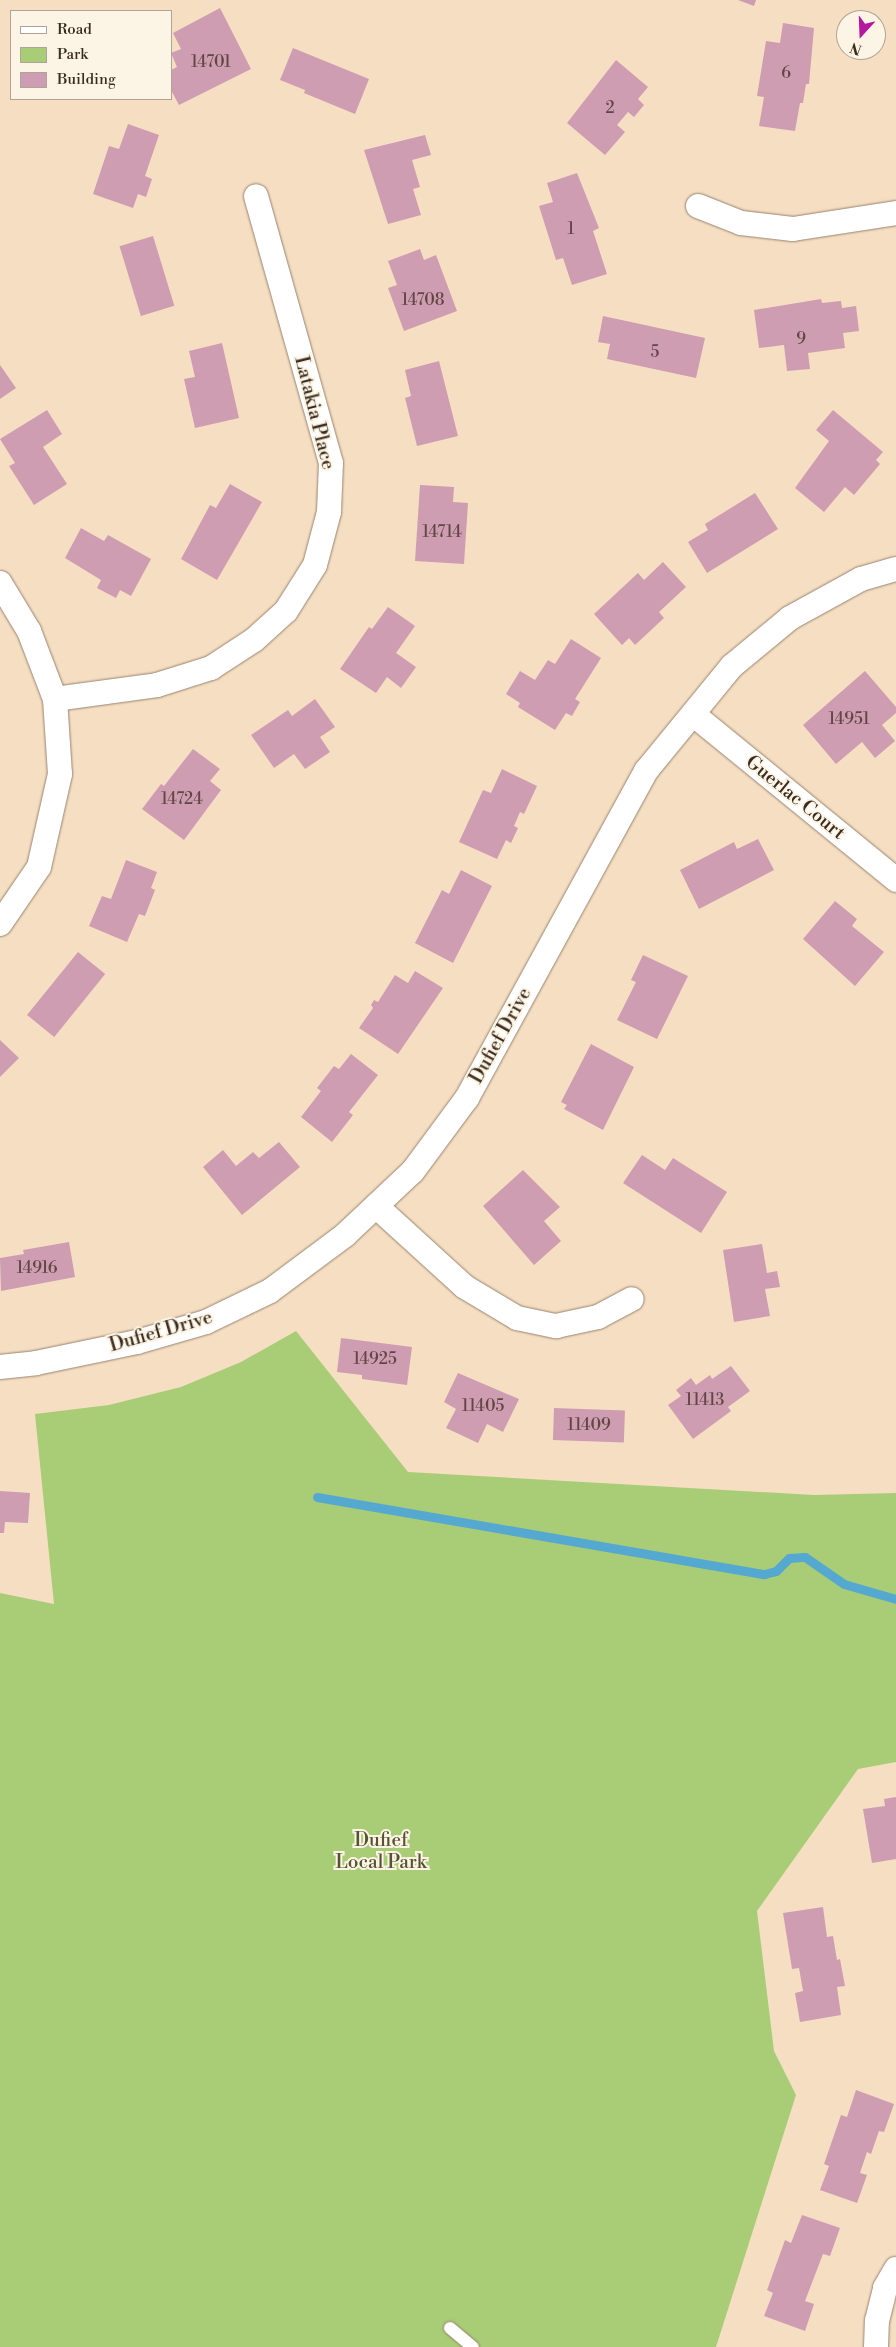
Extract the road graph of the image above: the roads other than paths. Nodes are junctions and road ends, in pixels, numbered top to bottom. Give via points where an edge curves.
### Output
1 (256, 196) dead end
2 (698, 206) dead end
3 (896, 213) edge
4 (896, 569) edge
5 (0, 583) edge
6 (55, 699) junction
7 (694, 715) junction
8 (896, 880) edge
9 (0, 924) edge
10 (376, 1206) junction
11 (632, 1299) dead end
12 (0, 1367) edge
13 (896, 2269) edge
14 (450, 2328) dead end
15 (473, 2347) edge
16 (876, 2347) edge

1 - 6 street, Latakia Place via 331,463 329,512 315,565 286,611 254,640 212,668 157,685
2 - 3 street via 741,223 793,229
4 - 7 street, Dufief Drive via 860,579 790,618 732,666
5 - 6 street via 28,631
6 - 9 street via 60,774 39,867
7 - 8 street, Guerlac Court
7 - 10 street, Dufief Drive via 646,771 467,1098 413,1171
10 - 11 street via 465,1287 517,1318 556,1326 598,1317
10 - 12 street, Dufief Drive via 345,1235 270,1291 206,1322 137,1342 36,1363
13 - 16 street via 885,2288 877,2321
14 - 15 lane

